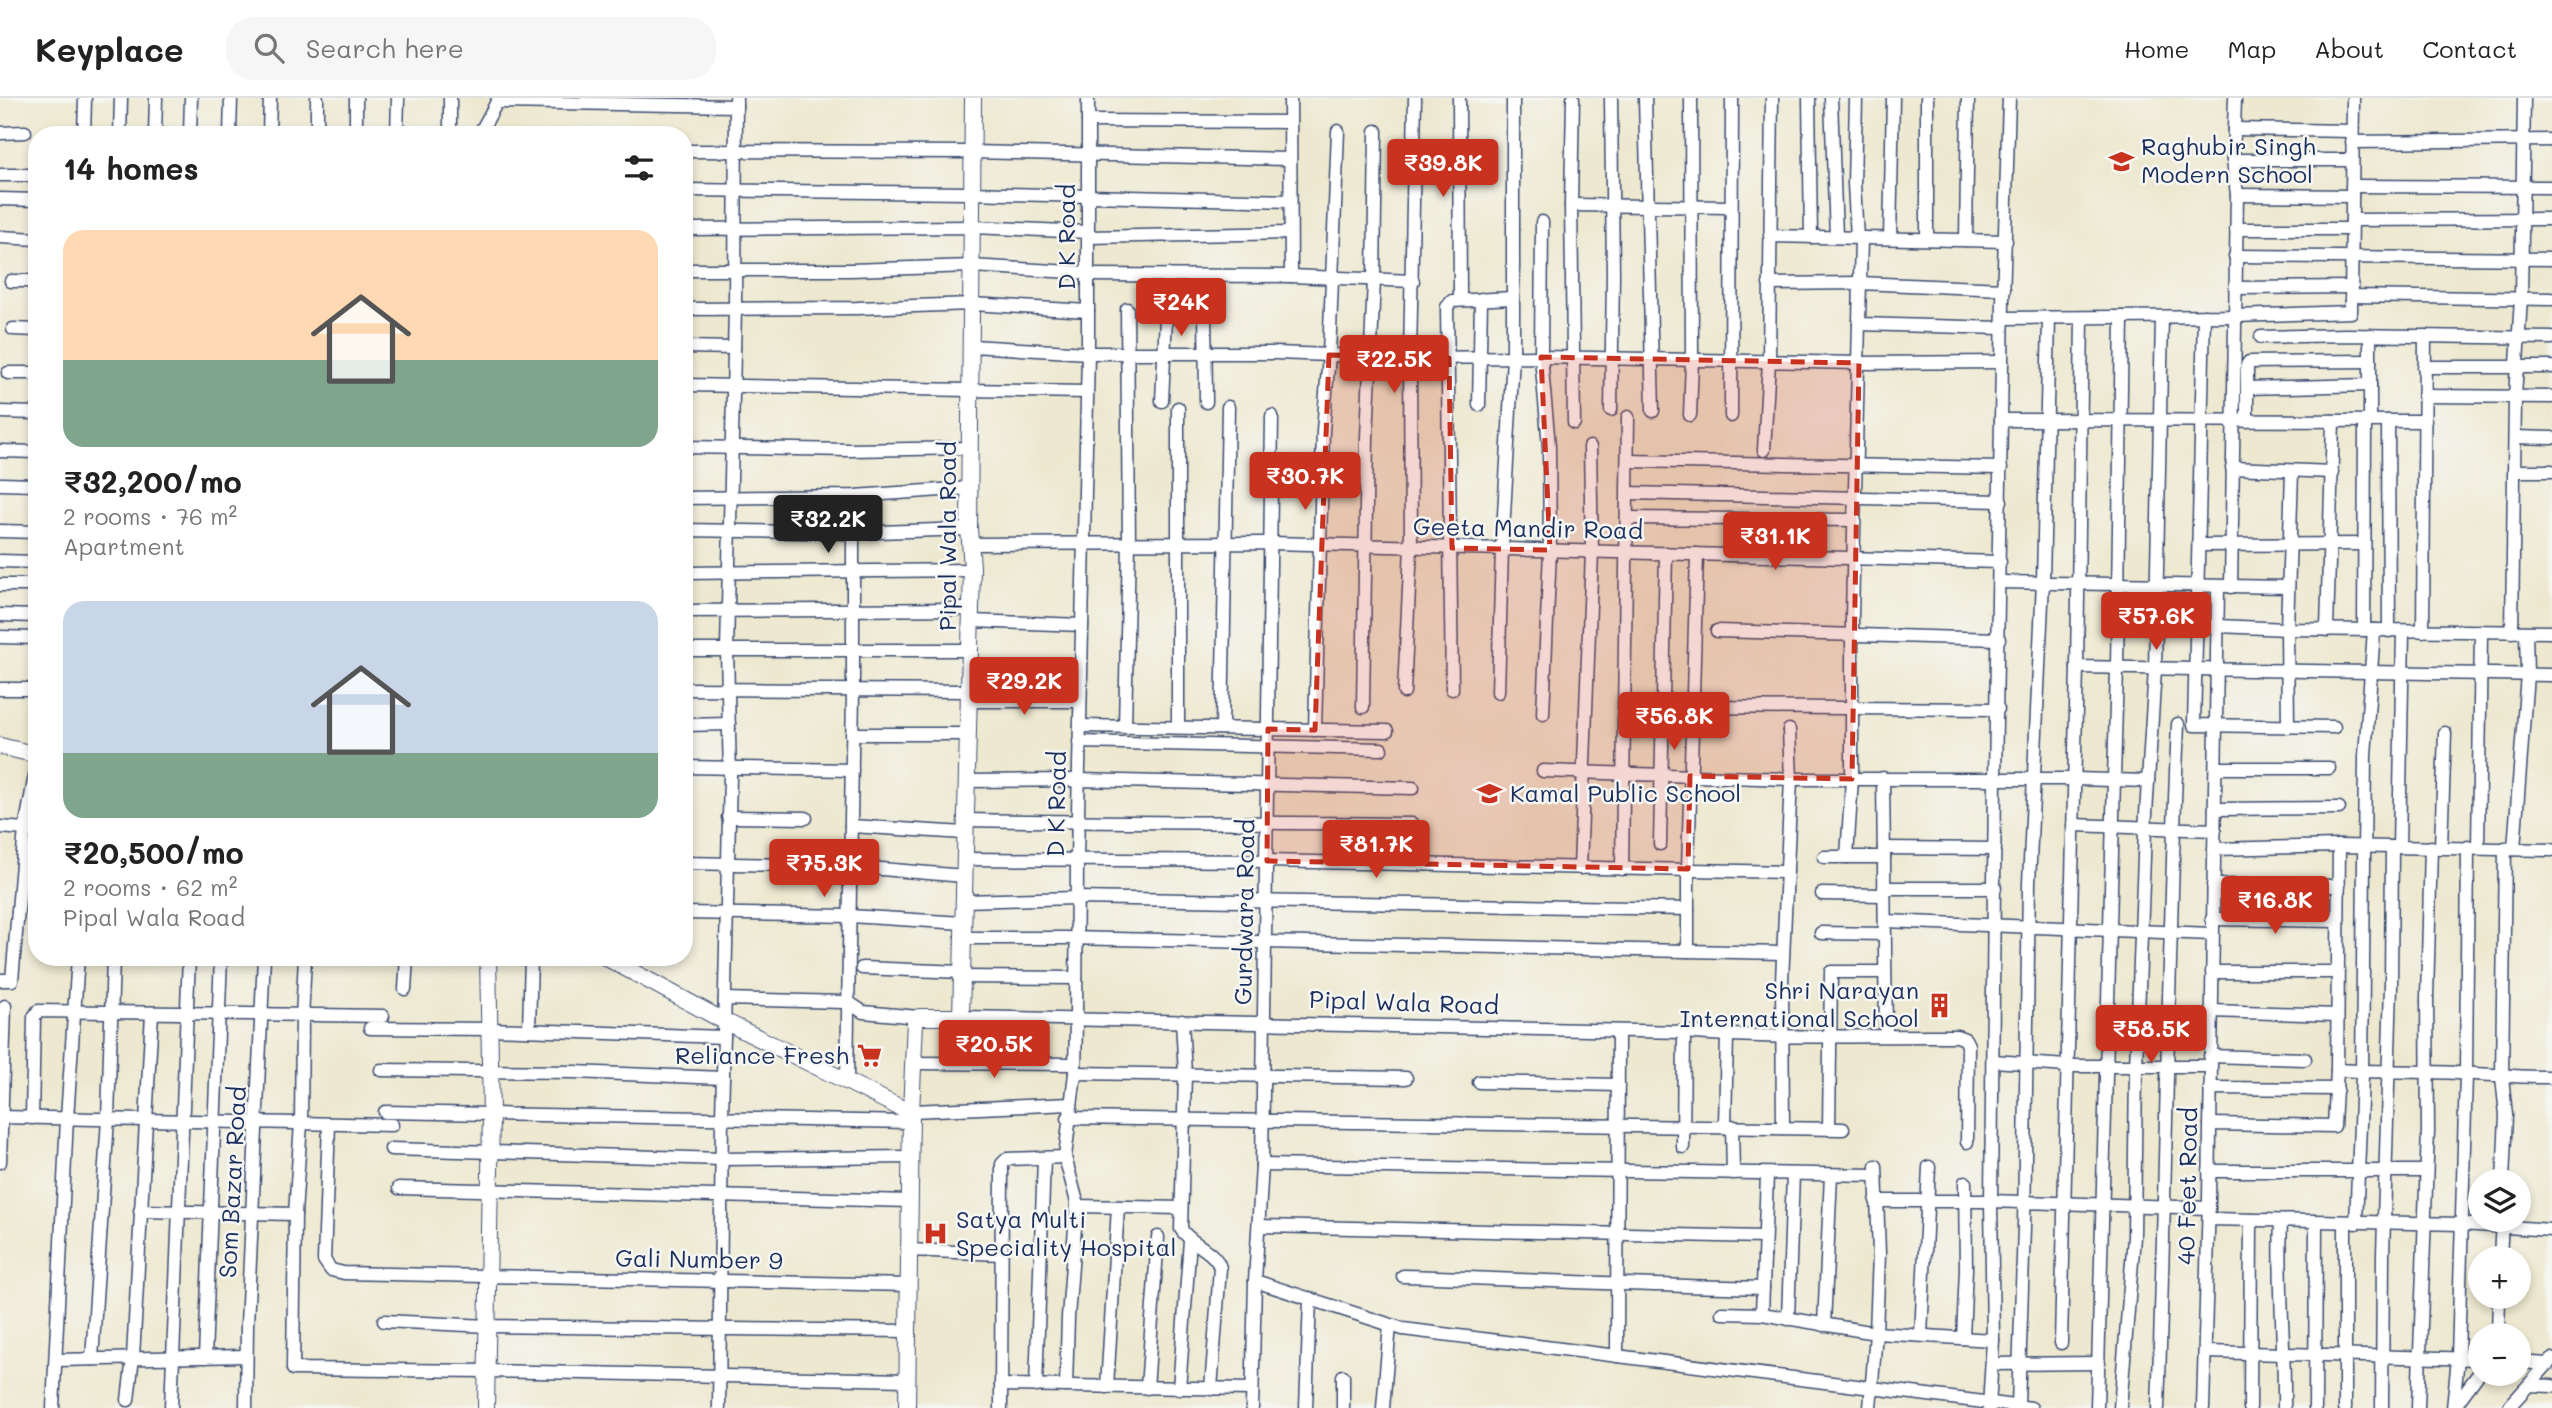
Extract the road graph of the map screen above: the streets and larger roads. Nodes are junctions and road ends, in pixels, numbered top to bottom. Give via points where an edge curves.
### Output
1 (85, 98) edge
2 (121, 98) edge
3 (156, 98) edge
4 (191, 98) edge
5 (231, 98) edge
6 (270, 98) edge
7 (317, 98) edge
8 (356, 98) edge
9 (398, 98) edge
10 (450, 98) edge
11 (973, 98) edge
12 (1088, 98) edge
13 (1290, 98) edge
14 (1415, 98) edge
15 (1459, 98) edge
16 (1513, 98) edge
17 (1573, 98) edge
18 (1611, 98) edge
19 (1646, 98) edge
20 (1691, 98) edge
21 (1732, 98) edge
22 (1772, 98) edge
23 (1809, 98) edge
24 (1831, 98) edge
25 (1856, 98) edge
26 (1893, 98) edge
27 (1927, 98) edge
28 (1968, 98) edge
29 (2009, 98) edge
30 (2235, 98) edge
31 (2353, 98) edge
32 (2524, 98) edge
33 (498, 100) edge
34 (736, 102) edge
35 (1088, 121) junction
36 (1290, 122) junction
37 (84, 126) edge
38 (120, 126) edge
39 (155, 126) edge
40 (190, 126) edge
41 (230, 126) edge
42 (269, 126) edge
43 (317, 126) edge
44 (356, 126) edge
45 (397, 126) edge
46 (450, 126) edge
47 (484, 126) edge
48 (2234, 129) junction
49 (1338, 131) dead end
50 (1376, 131) dead end
51 (24, 132) dead end
52 (0, 133) edge
53 (2352, 136) junction
54 (2522, 141) junction
55 (2552, 141) edge
56 (693, 151) edge
57 (735, 152) junction
58 (971, 152) junction
59 (1088, 155) junction
60 (1290, 159) junction
61 (2233, 160) junction
62 (2352, 160) junction
63 (0, 175) edge
64 (28, 175) edge
65 (2522, 186) junction
66 (2552, 187) edge
67 (693, 190) edge
68 (734, 191) junction
69 (2352, 191) junction
70 (971, 193) junction
71 (2237, 195) junction
72 (1088, 197) junction
73 (0, 200) edge
74 (28, 200) edge
75 (1290, 201) junction
76 (1612, 204) junction
77 (1571, 205) junction
78 (1648, 205) junction
79 (1692, 207) junction
80 (1731, 207) junction
81 (2552, 219) edge
82 (2522, 220) junction
83 (1542, 222) dead end
84 (2351, 224) junction
85 (972, 227) junction
86 (693, 229) edge
87 (2236, 229) junction
88 (734, 230) junction
89 (1290, 233) junction
90 (1088, 235) junction
91 (1770, 236) junction
92 (0, 237) edge
93 (1811, 237) junction
94 (1836, 237) junction
95 (1859, 238) junction
96 (1890, 238) junction
97 (28, 239) edge
98 (1927, 239) junction
99 (1966, 240) junction
100 (2006, 241) junction
101 (2235, 256) junction
102 (2351, 258) junction
103 (2521, 259) junction
104 (2552, 259) edge
105 (972, 266) junction
106 (693, 270) edge
107 (735, 270) junction
108 (1088, 274) junction
109 (1168, 275) junction
110 (1291, 276) junction
111 (1333, 279) junction
112 (1374, 280) junction
113 (11, 281) dead end
114 (28, 281) edge
115 (1413, 281) junction
116 (1859, 283) junction
117 (1769, 284) junction
118 (2235, 288) junction
119 (2004, 289) junction
120 (2352, 291) junction
121 (1513, 298) junction
122 (2521, 298) junction
123 (1481, 299) junction
124 (2552, 299) edge
125 (1460, 300) junction
126 (972, 304) junction
127 (1205, 306) dead end
128 (693, 309) edge
129 (735, 309) junction
130 (1127, 309) dead end
131 (1088, 311) junction
132 (2204, 316) junction
133 (2234, 316) junction
134 (2122, 317) junction
135 (2162, 317) junction
136 (2049, 318) junction
137 (2082, 318) junction
138 (2003, 323) junction
139 (1859, 324) junction
140 (13, 329) dead end
141 (28, 330) edge
142 (2370, 335) junction
143 (2425, 336) junction
144 (2261, 337) dead end
145 (2519, 337) junction
146 (2552, 338) edge
147 (972, 346) junction
148 (693, 347) edge
149 (734, 348) junction
150 (1088, 353) junction
151 (1127, 353) junction
152 (1164, 353) junction
153 (1205, 353) junction
154 (1329, 355) junction
155 (1370, 356) junction
156 (1480, 357) junction
157 (1513, 357) junction
158 (1541, 357) junction
159 (1572, 357) junction
160 (1410, 358) junction
161 (1449, 358) junction
162 (1611, 358) junction
163 (1652, 359) junction
164 (1692, 360) junction
165 (1730, 360) junction
166 (2370, 360) junction
167 (1769, 361) junction
168 (2002, 362) junction
169 (1858, 363) junction
170 (2424, 367) junction
171 (2517, 367) junction
172 (2552, 367) edge
173 (8, 373) dead end
174 (28, 373) edge
175 (693, 385) edge
176 (733, 385) junction
177 (2370, 385) junction
178 (2247, 388) junction
179 (972, 391) junction
180 (1087, 393) junction
181 (2424, 396) junction
182 (2515, 397) junction
183 (2552, 397) edge
184 (1162, 401) dead end
185 (1206, 402) dead end
186 (1479, 405) dead end
187 (1228, 407) dead end
188 (1178, 408) dead end
189 (1611, 410) dead end
190 (1653, 411) dead end
191 (0, 412) edge
192 (28, 413) edge
193 (1690, 415) dead end
194 (1272, 416) dead end
195 (1731, 416) dead end
196 (1628, 417) dead end
197 (2001, 420) junction
198 (2046, 420) junction
199 (2081, 420) junction
200 (2120, 420) junction
201 (2161, 421) junction
202 (2202, 421) junction
203 (2232, 421) junction
204 (2247, 421) junction
205 (2333, 421) junction
206 (2368, 421) junction
207 (2388, 421) junction
208 (2425, 421) junction
209 (1574, 423) dead end
210 (2515, 437) junction
211 (2552, 438) edge
212 (693, 447) edge
213 (1590, 447) dead end
214 (731, 448) junction
215 (971, 448) junction
216 (1764, 450) dead end
217 (0, 452) edge
218 (28, 452) edge
219 (1628, 461) junction
220 (1857, 465) junction
221 (2001, 468) junction
222 (2232, 468) junction
223 (2291, 471) junction
224 (2515, 471) junction
225 (2552, 471) edge
226 (2332, 472) junction
227 (0, 484) edge
228 (28, 485) edge
229 (970, 488) junction
230 (1628, 493) junction
231 (693, 498) edge
232 (730, 498) junction
233 (1856, 499) junction
234 (2001, 501) junction
235 (1627, 518) junction
236 (1854, 520) junction
237 (693, 530) edge
238 (0, 531) edge
239 (730, 531) junction
240 (28, 532) edge
241 (852, 533) junction
242 (970, 537) junction
243 (1225, 543) junction
244 (1271, 543) junction
245 (1084, 544) junction
246 (1129, 544) junction
247 (1177, 544) junction
248 (2230, 544) junction
249 (2289, 544) junction
250 (2330, 544) junction
251 (2364, 544) junction
252 (1321, 545) junction
253 (1365, 545) junction
254 (2199, 545) junction
255 (1411, 547) junction
256 (1452, 548) junction
257 (1502, 549) junction
258 (1550, 550) junction
259 (1592, 552) junction
260 (1627, 552) junction
261 (1665, 553) junction
262 (1697, 554) junction
263 (1853, 558) junction
264 (0, 561) edge
265 (28, 562) edge
266 (2000, 562) junction
267 (972, 570) junction
268 (853, 571) junction
269 (693, 573) edge
270 (729, 573) junction
271 (2043, 581) junction
272 (2000, 582) junction
273 (2078, 583) junction
274 (2117, 583) junction
275 (0, 585) edge
276 (28, 585) edge
277 (2156, 586) junction
278 (2197, 587) junction
279 (2225, 587) junction
280 (2288, 587) junction
281 (853, 610) junction
282 (693, 611) edge
283 (729, 612) junction
284 (0, 615) edge
285 (971, 615) junction
286 (28, 616) edge
287 (1082, 625) junction
288 (2195, 625) junction
289 (2216, 626) junction
290 (2287, 629) junction
291 (2327, 630) junction
292 (2369, 630) junction
293 (1717, 631) dead end
294 (2389, 631) junction
295 (2403, 631) junction
296 (2423, 631) junction
297 (2481, 632) junction
298 (2512, 632) junction
299 (2526, 632) junction
300 (2552, 632) edge
301 (1852, 636) junction
302 (0, 637) edge
303 (28, 638) edge
304 (1999, 639) junction
305 (852, 648) junction
306 (693, 650) edge
307 (727, 650) junction
308 (970, 650) junction
309 (2077, 667) junction
310 (2117, 668) junction
311 (2155, 669) junction
312 (2194, 669) junction
313 (2217, 670) junction
314 (2288, 671) junction
315 (2372, 672) junction
316 (2402, 673) junction
317 (2481, 674) junction
318 (2527, 674) junction
319 (2552, 675) edge
320 (0, 689) edge
321 (28, 689) edge
322 (693, 689) edge
323 (1452, 689) dead end
324 (729, 690) junction
325 (853, 690) junction
326 (1404, 692) dead end
327 (1498, 692) dead end
328 (969, 696) junction
329 (1080, 701) junction
330 (1363, 707) dead end
331 (1692, 707) junction
332 (1853, 709) junction
333 (1998, 709) junction
334 (1543, 714) dead end
335 (729, 724) junction
336 (2178, 724) dead end
337 (693, 725) edge
338 (1080, 726) junction
339 (1125, 727) junction
340 (1178, 727) junction
341 (2217, 727) junction
342 (2287, 727) junction
343 (2334, 727) dead end
344 (1222, 728) junction
345 (1268, 729) junction
346 (1315, 730) junction
347 (1789, 730) dead end
348 (1387, 732) dead end
349 (2445, 733) dead end
350 (852, 734) junction
351 (968, 734) junction
352 (1079, 741) junction
353 (1268, 745) junction
354 (0, 746) edge
355 (1381, 749) dead end
356 (28, 753) edge
357 (693, 767) edge
358 (730, 768) junction
359 (2216, 768) junction
360 (2329, 768) dead end
361 (852, 770) junction
362 (1543, 771) dead end
363 (1584, 772) junction
364 (1624, 774) junction
365 (1662, 775) junction
366 (1690, 776) junction
367 (1883, 778) junction
368 (1791, 779) junction
369 (1852, 779) junction
370 (1995, 779) junction
371 (2034, 779) junction
372 (2075, 779) junction
373 (1078, 780) junction
374 (966, 781) junction
375 (2113, 781) junction
376 (2148, 781) junction
377 (1268, 786) junction
378 (1413, 788) dead end
379 (2339, 808) dead end
380 (2215, 809) junction
381 (728, 817) junction
382 (806, 818) dead end
383 (1077, 822) junction
384 (1267, 822) junction
385 (1412, 824) dead end
386 (2073, 825) junction
387 (851, 826) junction
388 (966, 826) junction
389 (2111, 826) junction
390 (0, 827) edge
391 (2145, 828) junction
392 (28, 829) edge
393 (2173, 830) junction
394 (2215, 830) junction
395 (1660, 844) dead end
396 (2339, 846) junction
397 (2366, 847) junction
398 (2395, 847) junction
399 (2436, 847) junction
400 (2473, 848) junction
401 (2510, 848) junction
402 (1995, 849) junction
403 (2214, 849) junction
404 (2552, 850) edge
405 (1884, 852) junction
406 (28, 853) edge
407 (1824, 857) dead end
408 (1847, 857) junction
409 (965, 859) junction
410 (1077, 859) junction
411 (1267, 861) junction
412 (693, 863) edge
413 (727, 864) junction
414 (851, 866) junction
415 (1580, 868) junction
416 (1622, 869) junction
417 (1688, 869) junction
418 (1787, 872) junction
419 (964, 876) junction
420 (2213, 886) junction
421 (2339, 886) junction
422 (1995, 888) junction
423 (1884, 891) junction
424 (1822, 894) dead end
425 (1077, 898) junction
426 (964, 901) junction
427 (1266, 901) junction
428 (1688, 909) junction
429 (693, 914) edge
430 (727, 914) junction
431 (850, 916) junction
432 (2213, 919) junction
433 (2338, 921) junction
434 (1994, 924) junction
435 (2029, 926) junction
436 (1885, 928) junction
437 (2071, 928) junction
438 (2109, 930) junction
439 (2141, 930) junction
440 (963, 931) junction
441 (2170, 932) junction
442 (1821, 933) dead end
443 (2212, 934) junction
444 (1076, 938) junction
445 (1266, 942) junction
446 (1688, 951) junction
447 (1783, 953) junction
448 (78, 966) edge
449 (113, 966) edge
450 (189, 966) edge
451 (220, 966) edge
452 (264, 966) edge
453 (305, 966) edge
454 (406, 966) edge
455 (488, 966) edge
456 (531, 966) edge
457 (620, 966) edge
458 (862, 968) dead end
459 (1885, 972) junction
460 (2212, 972) junction
461 (2337, 972) junction
462 (962, 975) junction
463 (1076, 978) junction
464 (0, 980) edge
465 (405, 989) dead end
466 (725, 999) junction
467 (848, 1002) junction
468 (5, 1006) dead end
469 (2211, 1011) junction
470 (75, 1012) junction
471 (186, 1012) junction
472 (111, 1013) junction
473 (152, 1013) junction
474 (217, 1013) junction
475 (261, 1013) junction
476 (302, 1015) junction
477 (2337, 1015) junction
478 (383, 1016) dead end
479 (919, 1017) junction
480 (961, 1017) junction
481 (1076, 1019) junction
482 (1182, 1020) junction
483 (1265, 1022) junction
484 (370, 1028) dead end
485 (490, 1029) junction
486 (724, 1029) junction
487 (529, 1030) junction
488 (1618, 1032) junction
489 (1684, 1032) junction
490 (1829, 1035) junction
491 (1885, 1035) junction
492 (1727, 1036) junction
493 (1783, 1037) junction
494 (2305, 1059) dead end
495 (1993, 1060) junction
496 (2210, 1061) junction
497 (913, 1063) junction
498 (2026, 1063) junction
499 (2067, 1066) junction
500 (2106, 1066) junction
501 (2167, 1066) junction
502 (2136, 1067) junction
503 (1074, 1068) junction
504 (382, 1070) dead end
505 (2337, 1070) junction
506 (2362, 1072) junction
507 (2427, 1072) junction
508 (491, 1073) junction
509 (2390, 1073) junction
510 (1185, 1074) junction
511 (1264, 1074) junction
512 (2466, 1074) junction
513 (2502, 1077) junction
514 (2552, 1077) edge
515 (723, 1078) junction
516 (1406, 1078) dead end
517 (847, 1080) junction
518 (1479, 1082) dead end
519 (1618, 1085) junction
520 (2210, 1088) junction
521 (2337, 1089) junction
522 (1071, 1104) junction
523 (385, 1112) dead end
524 (491, 1114) junction
525 (912, 1115) junction
526 (1, 1117) edge
527 (32, 1118) junction
528 (67, 1118) junction
529 (722, 1118) junction
530 (1068, 1118) junction
531 (107, 1119) junction
532 (1184, 1119) junction
533 (145, 1120) junction
534 (1263, 1120) junction
535 (182, 1121) junction
536 (216, 1122) junction
537 (257, 1123) junction
538 (301, 1123) junction
539 (329, 1124) junction
540 (2210, 1124) junction
541 (392, 1125) dead end
542 (1617, 1126) junction
543 (1683, 1126) junction
544 (1728, 1126) junction
545 (1783, 1128) junction
546 (1829, 1129) junction
547 (1843, 1129) dead end
548 (1967, 1142) dead end
549 (1683, 1147) dead end
550 (391, 1149) dead end
551 (490, 1152) junction
552 (911, 1157) junction
553 (1065, 1157) junction
554 (1044, 1158) junction
555 (722, 1159) junction
556 (0, 1162) edge
557 (1262, 1165) junction
558 (1929, 1167) dead end
559 (2504, 1169) edge
560 (1618, 1171) junction
561 (2209, 1171) junction
562 (2426, 1171) junction
563 (2357, 1172) junction
564 (2387, 1172) junction
565 (1733, 1173) junction
566 (1767, 1174) junction
567 (1793, 1174) junction
568 (1831, 1175) junction
569 (1965, 1182) dead end
570 (399, 1188) dead end
571 (490, 1191) junction
572 (722, 1198) junction
573 (1876, 1200) junction
574 (910, 1201) junction
575 (1926, 1201) junction
576 (1965, 1201) junction
577 (1991, 1201) junction
578 (2025, 1202) junction
579 (2064, 1203) junction
580 (2102, 1204) junction
581 (2134, 1205) junction
582 (1077, 1206) junction
583 (2165, 1206) junction
584 (1118, 1207) junction
585 (1181, 1208) junction
586 (140, 1211) junction
587 (178, 1213) junction
588 (212, 1213) junction
589 (253, 1213) junction
590 (2209, 1213) junction
591 (295, 1214) junction
592 (2251, 1220) junction
593 (2281, 1221) junction
594 (2316, 1222) junction
595 (2384, 1222) junction
596 (2350, 1223) junction
597 (2424, 1224) junction
598 (2462, 1224) junction
599 (2468, 1224) edge
600 (1259, 1226) junction
601 (2531, 1228) edge
602 (2552, 1230) edge
603 (1617, 1235) junction
604 (1158, 1237) dead end
605 (1764, 1237) junction
606 (1190, 1240) junction
607 (909, 1250) junction
608 (1001, 1254) junction
609 (1403, 1276) dead end
610 (489, 1277) junction
611 (1255, 1281) junction
612 (721, 1282) junction
613 (909, 1285) junction
614 (1617, 1285) junction
615 (1763, 1288) junction
616 (1310, 1299) junction
617 (1722, 1313) dead end
618 (1762, 1314) junction
619 (1788, 1319) junction
620 (384, 1321) dead end
621 (1390, 1325) junction
622 (1824, 1325) junction
623 (488, 1326) junction
624 (720, 1329) junction
625 (908, 1331) junction
626 (1876, 1332) junction
627 (1921, 1335) junction
628 (1963, 1338) junction
629 (1993, 1340) junction
630 (2061, 1343) dead end
631 (2205, 1352) junction
632 (2251, 1354) junction
633 (2285, 1354) junction
634 (2316, 1355) junction
635 (246, 1356) junction
636 (1617, 1356) junction
637 (2347, 1356) junction
638 (2421, 1356) junction
639 (133, 1357) junction
640 (172, 1357) junction
641 (205, 1357) junction
642 (2382, 1357) junction
643 (2458, 1358) junction
644 (2468, 1358) edge
645 (92, 1359) junction
646 (57, 1360) junction
647 (2531, 1362) edge
648 (2550, 1362) edge
649 (2099, 1363) junction
650 (1993, 1364) junction
651 (2021, 1364) junction
652 (487, 1371) junction
653 (721, 1376) junction
654 (1343, 1376) dead end
655 (908, 1380) junction
656 (2531, 1383) edge
657 (1001, 1385) junction
658 (2531, 1385) edge
659 (1036, 1386) junction
660 (2470, 1386) edge
661 (2528, 1386) edge
662 (1066, 1387) junction
663 (1107, 1387) junction
664 (1870, 1387) junction
665 (2552, 1387) edge
666 (1147, 1388) junction
667 (1180, 1389) junction
668 (1211, 1389) junction
669 (1252, 1389) junction
670 (128, 1400) dead end
671 (1990, 1405) edge
672 (2025, 1407) edge
673 (53, 1408) edge
674 (171, 1408) edge
675 (246, 1408) edge
676 (486, 1408) edge
677 (719, 1408) edge
678 (907, 1408) edge
679 (1001, 1408) edge
680 (1252, 1408) edge
681 (1307, 1408) edge
682 (1343, 1408) edge
683 (1383, 1408) edge
684 (1870, 1408) edge
685 (2097, 1408) edge
686 (2120, 1408) edge
687 (2158, 1408) edge
688 (2203, 1408) edge
689 (2250, 1408) edge
690 (2284, 1408) edge
691 (2315, 1408) edge
692 (2345, 1408) edge
693 (2382, 1408) edge
694 (2418, 1408) edge
695 (2453, 1408) edge
696 (2508, 1408) edge

1 - 37 street
2 - 38 street
3 - 39 street
4 - 40 street
5 - 41 street
6 - 42 street
7 - 43 street
8 - 44 street
9 - 45 street
10 - 46 street
11 - 58 street, Pipal Wala Road
12 - 35 street, D K Road
13 - 36 street
14 - 115 street
15 - 125 street
16 - 121 street
17 - 77 street
18 - 76 street
19 - 78 street
20 - 79 street
21 - 80 street
22 - 91 street
23 - 93 street
24 - 94 street
25 - 95 street via 1854,184
26 - 96 street
27 - 98 street
28 - 99 street
29 - 100 street
30 - 48 street, 40 Feet Road
31 - 53 street
32 - 54 street
33 - 34 street
33 - 47 street
34 - 57 street
35 - 36 street
35 - 59 street, D K Road
36 - 60 street
48 - 53 street
48 - 61 street, 40 Feet Road
49 - 111 street
50 - 112 street
51 - 52 street
53 - 54 street
53 - 62 street
54 - 55 street
54 - 65 street
56 - 57 street
57 - 58 street
57 - 68 street
58 - 59 street
58 - 70 street, Pipal Wala Road
59 - 60 street
59 - 72 street, D K Road
60 - 75 street
61 - 62 street
61 - 71 street, 40 Feet Road
62 - 69 street
63 - 64 street
65 - 66 street
65 - 69 street
65 - 82 street
67 - 68 street
68 - 70 street
68 - 88 street
69 - 71 street
69 - 84 street
70 - 72 street
70 - 85 street, Pipal Wala Road
71 - 87 street, 40 Feet Road
72 - 75 street
72 - 90 street, D K Road
73 - 74 street
75 - 89 street
76 - 77 street
76 - 78 street
76 - 162 street
77 - 159 street
78 - 79 street
78 - 163 street
79 - 80 street
79 - 164 street
80 - 165 street
81 - 82 street
82 - 84 street
82 - 103 street
83 - 158 street
84 - 87 street
84 - 102 street
85 - 88 street
85 - 90 street
85 - 105 street, Pipal Wala Road
86 - 88 street
87 - 101 street, 40 Feet Road
88 - 107 street
89 - 90 street
89 - 110 street
90 - 108 street, D K Road
91 - 93 street
91 - 117 street
92 - 97 street
93 - 94 street
94 - 95 street
95 - 96 street
95 - 116 street
96 - 98 street
98 - 99 street
99 - 100 street
100 - 119 street
101 - 102 street
101 - 118 street, 40 Feet Road
102 - 103 street
102 - 120 street
103 - 104 street
103 - 122 street
105 - 107 street
105 - 108 street
105 - 126 street, Pipal Wala Road
106 - 107 street
107 - 129 street
108 - 109 street
108 - 131 street, D K Road
109 - 110 street
109 - 152 street
110 - 111 street
111 - 112 street
111 - 154 street
112 - 115 street
112 - 155 street
113 - 114 street
115 - 160 street
116 - 117 street
116 - 119 street
116 - 139 street
117 - 167 street
118 - 120 street
118 - 133 street, 40 Feet Road
119 - 138 street
120 - 122 street
120 - 133 street via 2349,314
121 - 123 street
121 - 157 street
122 - 124 street
122 - 145 street
123 - 125 street
123 - 156 street
125 - 161 street via 1447,304
126 - 129 street
126 - 131 street
126 - 147 street, Pipal Wala Road
127 - 153 street
128 - 129 street
129 - 149 street
130 - 151 street
131 - 150 street, D K Road
132 - 133 street
132 - 135 street
132 - 202 street
133 - 203 street, 40 Feet Road
134 - 135 street
134 - 137 street
134 - 200 street
135 - 201 street
136 - 137 street
136 - 138 street
136 - 198 street
137 - 199 street
138 - 139 street
138 - 168 street
139 - 169 street
140 - 141 street
142 - 143 street
142 - 144 street
142 - 166 street
143 - 145 street
143 - 170 street
145 - 146 street
145 - 171 street
147 - 150 street
147 - 179 street, Pipal Wala Road
148 - 149 street
149 - 176 street
150 - 151 street
150 - 180 street, D K Road
151 - 152 street
151 - 246 street
152 - 153 street
152 - 184 street
153 - 154 street
153 - 185 street
154 - 155 street
154 - 252 street via 1322,431
155 - 160 street
155 - 253 street
156 - 157 street
156 - 161 street
156 - 186 street
157 - 158 street
157 - 257 street
158 - 159 street
158 - 258 street via 1549,446
159 - 162 street
159 - 209 street
160 - 161 street
160 - 255 street
161 - 256 street
162 - 163 street
162 - 189 street
163 - 164 street
163 - 190 street
164 - 165 street
164 - 193 street
165 - 167 street
165 - 195 street
166 - 177 street
166 - 178 street via 2249,362
167 - 169 street
167 - 216 street
168 - 169 street
168 - 197 street
169 - 220 street
170 - 171 street
170 - 181 street
171 - 172 street
171 - 182 street
173 - 174 street
175 - 176 street
176 - 179 street
176 - 214 street
177 - 178 street
177 - 206 street
178 - 204 street
179 - 180 street
179 - 215 street, Pipal Wala Road
180 - 245 street, D K Road
181 - 182 street
181 - 208 street
182 - 183 street
182 - 210 street
187 - 243 street
188 - 247 street
191 - 192 street
194 - 244 street, Gurdwara Road
196 - 219 street
197 - 198 street
197 - 221 street
198 - 199 street
198 - 271 street
199 - 200 street
199 - 273 street
200 - 201 street
200 - 274 street
201 - 202 street
201 - 277 street
202 - 203 street
202 - 254 street
203 - 204 street
203 - 222 street, 40 Feet Road
204 - 205 street
205 - 206 street
205 - 226 street
206 - 207 street
206 - 251 street
207 - 208 street
207 - 294 street
208 - 296 street
210 - 211 street
210 - 224 street
212 - 214 street
213 - 259 street
214 - 215 street
214 - 232 street
215 - 229 street, Pipal Wala Road
217 - 218 street
219 - 220 street
219 - 230 street
220 - 221 street
220 - 233 street
221 - 234 street
222 - 223 street
222 - 248 street, 40 Feet Road
223 - 226 street
223 - 249 street
224 - 225 street
224 - 298 street
226 - 250 street
227 - 228 street
229 - 232 street
229 - 242 street, Pipal Wala Road
230 - 233 street
230 - 235 street
231 - 232 street
232 - 239 street
233 - 234 street
233 - 236 street
234 - 266 street
235 - 236 street
235 - 260 street
236 - 263 street
237 - 239 street, Geeta Mandir Road
238 - 240 street
239 - 241 street, Geeta Mandir Road
239 - 270 street
241 - 242 street, Geeta Mandir Road
241 - 268 street
242 - 245 street, Geeta Mandir Road
242 - 267 street, Pipal Wala Road
243 - 244 street, Geeta Mandir Road
243 - 247 street, Geeta Mandir Road
243 - 344 street
244 - 252 street, Geeta Mandir Road
244 - 345 street, Gurdwara Road
245 - 246 street, Geeta Mandir Road
245 - 287 street, D K Road
246 - 247 street, Geeta Mandir Road
246 - 339 street
247 - 340 street
248 - 249 street
248 - 254 street
248 - 279 street, 40 Feet Road
249 - 250 street
249 - 280 street
250 - 251 street
250 - 291 street
251 - 292 street
252 - 253 street, Geeta Mandir Road
252 - 346 street
253 - 255 street, Geeta Mandir Road
253 - 330 street
254 - 278 street
255 - 256 street, Geeta Mandir Road
255 - 326 street
256 - 257 street, Geeta Mandir Road
256 - 323 street
257 - 258 street, Geeta Mandir Road
257 - 327 street
258 - 259 street, Geeta Mandir Road
258 - 334 street
259 - 260 street, Geeta Mandir Road
259 - 363 street
260 - 261 street, Geeta Mandir Road
260 - 364 street
261 - 262 street, Geeta Mandir Road
261 - 365 street
262 - 263 street, Geeta Mandir Road
262 - 331 street
263 - 266 street, Geeta Mandir Road
263 - 301 street
264 - 265 street
266 - 272 street
267 - 268 street
267 - 285 street, Pipal Wala Road
268 - 270 street
268 - 281 street
269 - 270 street
270 - 283 street
271 - 272 street
271 - 273 street
271 - 371 street
272 - 304 street
273 - 274 street
273 - 309 street
274 - 277 street
274 - 310 street
275 - 276 street
277 - 278 street
277 - 311 street
278 - 279 street
278 - 288 street
279 - 280 street
279 - 289 street, 40 Feet Road
280 - 290 street
281 - 283 street
281 - 285 street
281 - 305 street
282 - 283 street
283 - 307 street
284 - 286 street
285 - 287 street
285 - 308 street, Pipal Wala Road
287 - 329 street, D K Road
288 - 289 street
288 - 312 street
289 - 290 street
289 - 313 street, 40 Feet Road
290 - 291 street
290 - 314 street
291 - 292 street
292 - 294 street
292 - 315 street
293 - 301 street
294 - 295 street
295 - 296 street
295 - 316 street
296 - 297 street
297 - 298 street
297 - 317 street
298 - 299 street
299 - 300 street
299 - 318 street
301 - 304 street
301 - 332 street
302 - 303 street
304 - 333 street
305 - 307 street
305 - 308 street
305 - 325 street
306 - 307 street
307 - 324 street
308 - 328 street, Pipal Wala Road
309 - 310 street
309 - 372 street
310 - 311 street
310 - 375 street
311 - 312 street
311 - 376 street
312 - 313 street
312 - 341 street via 2194,725
313 - 314 street
313 - 341 street, 40 Feet Road
314 - 315 street
314 - 342 street
315 - 316 street
315 - 397 street via 2365,755
316 - 317 street
316 - 398 street
317 - 318 street
317 - 400 street
318 - 319 street
318 - 401 street
320 - 321 street
322 - 324 street
324 - 325 street
324 - 335 street
325 - 328 street
325 - 350 street
328 - 329 street
328 - 351 street, Pipal Wala Road
329 - 338 street, D K Road
331 - 332 street
331 - 366 street
332 - 333 street
332 - 369 street
333 - 370 street
335 - 337 street
335 - 358 street
336 - 393 street
338 - 339 street
338 - 352 street, D K Road
339 - 340 street
340 - 344 street
341 - 342 street
341 - 359 street, 40 Feet Road
342 - 343 street
344 - 345 street
345 - 346 street
345 - 353 street, Gurdwara Road
346 - 348 street
347 - 368 street
349 - 399 street
350 - 351 street
350 - 361 street
351 - 374 street, Pipal Wala Road
352 - 353 street
352 - 373 street, D K Road
353 - 355 street
353 - 377 street, Gurdwara Road
354 - 356 street
357 - 358 street
358 - 361 street
358 - 381 street
359 - 360 street
359 - 380 street, 40 Feet Road
361 - 387 street
362 - 363 street
363 - 364 street
363 - 415 street
364 - 365 street
364 - 416 street
365 - 366 street
365 - 395 street
366 - 368 street
366 - 417 street
367 - 369 street
367 - 370 street
367 - 405 street
368 - 369 street
368 - 418 street
369 - 408 street
370 - 371 street
370 - 402 street
371 - 372 street
371 - 435 street
372 - 375 street
372 - 386 street
373 - 374 street
373 - 377 street
373 - 383 street, D K Road
374 - 388 street, Pipal Wala Road
375 - 376 street
375 - 389 street
376 - 391 street
377 - 378 street
377 - 384 street, Gurdwara Road
379 - 380 street
380 - 394 street, 40 Feet Road
381 - 382 street
381 - 413 street
383 - 384 street
383 - 388 street
383 - 410 street, D K Road
384 - 385 street
384 - 411 street, Gurdwara Road
386 - 389 street
386 - 437 street
387 - 388 street
387 - 414 street
388 - 409 street, Pipal Wala Road
389 - 391 street
389 - 438 street
390 - 392 street
391 - 393 street
391 - 439 street
393 - 394 street
393 - 441 street
394 - 403 street, 40 Feet Road
396 - 397 street
396 - 403 street
396 - 421 street
397 - 398 street
397 - 506 street
398 - 399 street
398 - 509 street
399 - 400 street
399 - 507 street
400 - 401 street
400 - 512 street
401 - 404 street
401 - 513 street
402 - 405 street
402 - 422 street
403 - 420 street, 40 Feet Road
405 - 408 street
405 - 423 street
406 - 464 street via 12,980
407 - 408 street
409 - 410 street
409 - 419 street, Pipal Wala Road
410 - 411 street
410 - 425 street, D K Road
411 - 415 street
411 - 427 street, Gurdwara Road
412 - 413 street
413 - 414 street
413 - 430 street
414 - 419 street
414 - 431 street
415 - 416 street
416 - 417 street
417 - 418 street
417 - 428 street
418 - 447 street
419 - 426 street, Pipal Wala Road
420 - 421 street
420 - 432 street, 40 Feet Road
421 - 433 street
422 - 423 street
422 - 434 street
423 - 424 street
423 - 436 street
425 - 426 street
425 - 427 street
425 - 444 street, D K Road
426 - 440 street, Pipal Wala Road
427 - 428 street
427 - 445 street, Gurdwara Road
428 - 446 street
429 - 430 street
430 - 431 street
430 - 466 street
431 - 440 street
431 - 467 street
432 - 433 street
432 - 443 street, 40 Feet Road
433 - 461 street
434 - 435 street
434 - 436 street
434 - 495 street
435 - 437 street
435 - 498 street
436 - 442 street
436 - 459 street
437 - 438 street
437 - 499 street
438 - 439 street
438 - 500 street
439 - 441 street
439 - 502 street
440 - 444 street
440 - 462 street, Pipal Wala Road
441 - 443 street
441 - 501 street
443 - 460 street, 40 Feet Road
444 - 445 street
444 - 463 street, D K Road
445 - 446 street
445 - 483 street, Gurdwara Road
446 - 447 street
447 - 493 street
448 - 470 street
449 - 472 street
450 - 471 street
451 - 474 street
452 - 475 street, Som Bazar Road
453 - 476 street
454 - 465 street
455 - 485 street
456 - 487 street
457 - 486 street
458 - 462 street
459 - 490 street via 1831,972
459 - 491 street
460 - 461 street
460 - 469 street, 40 Feet Road
461 - 477 street
462 - 463 street
462 - 480 street, Pipal Wala Road
463 - 481 street, D K Road
466 - 467 street
466 - 486 street
467 - 479 street via 863,1012
467 - 517 street
468 - 526 street
469 - 477 street
469 - 496 street, 40 Feet Road
470 - 472 street
470 - 527 street via 43,1010 34,1017
470 - 528 street
471 - 473 street
471 - 474 street
471 - 535 street
472 - 473 street
472 - 531 street
473 - 533 street
474 - 475 street
474 - 536 street
475 - 476 street
475 - 537 street, Som Bazar Road
476 - 478 street
476 - 538 street
477 - 505 street
479 - 480 street, Pipal Wala Road
479 - 497 street
480 - 481 street, Pipal Wala Road
481 - 482 street, Pipal Wala Road
481 - 503 street, D K Road
482 - 483 street, Pipal Wala Road
482 - 510 street
483 - 488 street, Pipal Wala Road
483 - 511 street, Gurdwara Road
484 - 485 street
485 - 487 street
485 - 508 street
486 - 487 street
486 - 515 street
486 - 517 street
488 - 489 street, Pipal Wala Road
488 - 519 street
489 - 492 street, Pipal Wala Road
489 - 543 street
490 - 491 street, Pipal Wala Road
490 - 493 street, Pipal Wala Road
490 - 546 street
491 - 548 street, Pipal Wala Road via 1957,1035 1965,1039
492 - 493 street, Pipal Wala Road
492 - 544 street
493 - 545 street
494 - 496 street
495 - 498 street
495 - 577 street
496 - 501 street
496 - 520 street, 40 Feet Road
497 - 503 street
497 - 525 street
498 - 499 street
498 - 578 street
499 - 500 street
499 - 579 street
500 - 502 street
500 - 580 street
501 - 502 street
501 - 583 street
502 - 581 street
503 - 510 street
503 - 522 street, D K Road
504 - 508 street
505 - 506 street
505 - 521 street
506 - 509 street
506 - 563 street
507 - 509 street
507 - 512 street
507 - 562 street
508 - 515 street
508 - 524 street
509 - 564 street
510 - 511 street
510 - 532 street
511 - 516 street
511 - 534 street, Gurdwara Road
512 - 513 street
512 - 598 street
513 - 514 street
513 - 559 street
515 - 529 street
517 - 525 street
518 - 519 street
519 - 542 street
520 - 521 street
520 - 540 street, 40 Feet Road
521 - 540 street via 2333,1127
522 - 525 street
522 - 530 street, D K Road
523 - 524 street
524 - 529 street
524 - 551 street
525 - 529 street
525 - 552 street
526 - 527 street
526 - 556 street
527 - 528 street
528 - 531 street
528 - 646 street
529 - 555 street
530 - 532 street
530 - 553 street, D K Road
531 - 533 street
531 - 645 street
532 - 534 street
532 - 585 street
533 - 535 street
533 - 586 street
534 - 542 street
534 - 557 street, Gurdwara Road
535 - 536 street
535 - 587 street
536 - 537 street
536 - 588 street
537 - 538 street
537 - 589 street, Som Bazar Road
538 - 539 street
538 - 591 street
539 - 541 street
539 - 610 street, Gali Number 9 via 324,1260 331,1270
540 - 561 street, 40 Feet Road
542 - 543 street
542 - 560 street
543 - 544 street
543 - 549 street
544 - 545 street
544 - 565 street
545 - 546 street
546 - 547 street
550 - 551 street
551 - 555 street
551 - 571 street
552 - 555 street
552 - 574 street
553 - 554 street
553 - 582 street
554 - 608 street via 1007,1159 1002,1164
554 - 659 street
555 - 572 street
557 - 560 street
557 - 600 street, Gurdwara Road
558 - 575 street
560 - 565 street
560 - 603 street
561 - 563 street
561 - 590 street, 40 Feet Road
562 - 564 street
562 - 597 street
563 - 564 street
563 - 596 street
564 - 595 street
565 - 566 street
566 - 567 street
566 - 605 street
567 - 568 street
567 - 619 street
568 - 573 street via 1876,1171
568 - 622 street
569 - 576 street
570 - 571 street
571 - 572 street
571 - 610 street
572 - 574 street
572 - 612 street
573 - 575 street
573 - 626 street
574 - 607 street
575 - 576 street
575 - 627 street
576 - 577 street
576 - 628 street
577 - 578 street
577 - 629 street
578 - 579 street
578 - 651 street
579 - 580 street
579 - 630 street
580 - 581 street
580 - 649 street
581 - 583 street
581 - 686 street
582 - 584 street
582 - 662 street
583 - 590 street
583 - 687 street
584 - 585 street
584 - 663 street
585 - 606 street via 1181,1229
586 - 587 street
586 - 639 street
587 - 588 street
587 - 640 street
588 - 589 street
588 - 641 street
589 - 591 street
589 - 635 street, Som Bazar Road
590 - 592 street
590 - 631 street, 40 Feet Road
591 - 652 street via 293,1369
592 - 593 street
592 - 632 street
593 - 594 street
593 - 633 street
594 - 596 street
594 - 634 street
595 - 596 street
595 - 597 street
595 - 642 street
596 - 637 street
597 - 598 street
597 - 638 street
598 - 599 street
598 - 643 street
600 - 603 street
600 - 611 street, Gurdwara Road
601 - 602 street
603 - 605 street
603 - 614 street
604 - 666 street
605 - 615 street
606 - 667 street
606 - 668 street via 1219,1264
607 - 608 street
607 - 613 street
608 - 657 street
609 - 614 street
610 - 612 street, Gali Number 9
610 - 623 street
611 - 616 street
611 - 669 street, Gurdwara Road
612 - 613 street, Gali Number 9
612 - 624 street
613 - 625 street
614 - 615 street
614 - 636 street
615 - 618 street
616 - 621 street
616 - 681 street
617 - 618 street
618 - 619 street
619 - 622 street
620 - 623 street
621 - 636 street
621 - 683 street
622 - 626 street
623 - 624 street
623 - 652 street
624 - 625 street
624 - 653 street
625 - 655 street
626 - 627 street
626 - 664 street
627 - 628 street
628 - 629 street
629 - 650 street
631 - 632 street
631 - 688 street, 40 Feet Road
632 - 633 street
632 - 689 street
633 - 634 street
633 - 690 street
634 - 637 street
634 - 691 street
635 - 641 street
635 - 675 street, Som Bazar Road
636 - 664 street
637 - 642 street
637 - 692 street
638 - 642 street
638 - 643 street
638 - 694 street
639 - 640 street
639 - 645 street
639 - 670 street
640 - 641 street
640 - 674 street
642 - 693 street
643 - 644 street
643 - 695 street
645 - 646 street
646 - 673 street
647 - 648 street
648 - 656 street
649 - 651 street
649 - 685 street
650 - 651 street
650 - 671 street
651 - 672 street
652 - 653 street
652 - 676 street
653 - 655 street
653 - 677 street
654 - 682 street
655 - 678 street
657 - 659 street
657 - 679 street
658 - 665 street
659 - 662 street
660 - 695 street
661 - 696 street
662 - 663 street
663 - 666 street
664 - 671 street
664 - 684 street
666 - 667 street
667 - 668 street
668 - 669 street
669 - 680 street, Gurdwara Road
671 - 672 street

